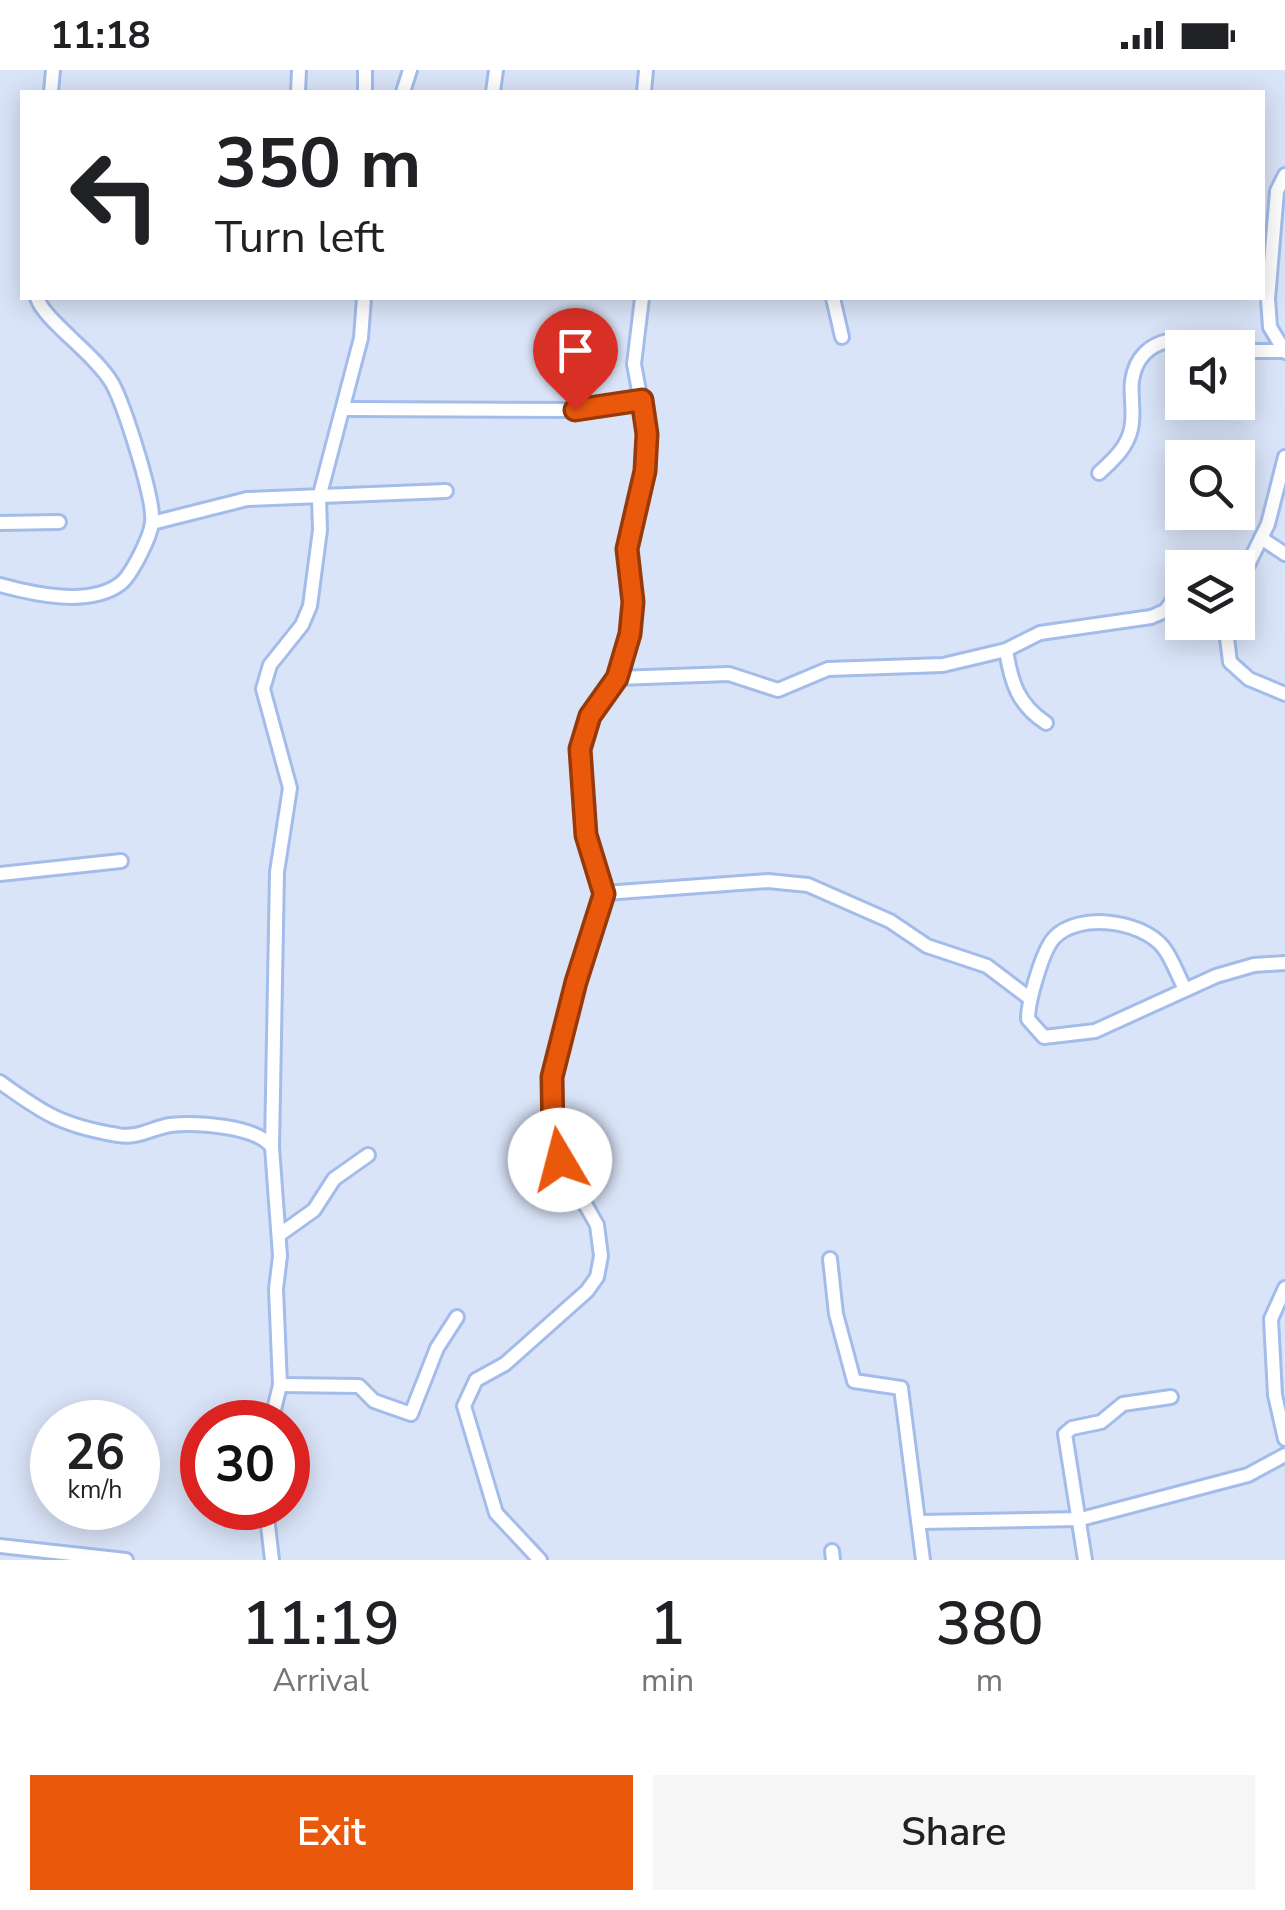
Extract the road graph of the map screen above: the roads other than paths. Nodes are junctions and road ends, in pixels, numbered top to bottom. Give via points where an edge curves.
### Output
1 (1285, 175) edge
2 (38, 300) edge
3 (364, 300) edge
4 (642, 300) edge
5 (833, 300) edge
6 (842, 337) dead end
7 (1165, 342) edge
8 (1255, 351) edge
9 (1285, 352) edge
10 (642, 400) junction
11 (345, 408) junction
12 (1285, 457) edge
13 (1099, 473) dead end
14 (446, 490) dead end
15 (1283, 490) edge
16 (319, 498) junction
17 (59, 522) dead end
18 (0, 523) edge
19 (152, 524) junction
20 (1261, 538) junction
21 (1254, 550) edge
22 (1285, 554) edge
23 (0, 585) edge
24 (1165, 611) edge
25 (1227, 640) edge
26 (1006, 650) junction
27 (617, 678) junction
28 (1285, 694) edge
29 (1046, 723) dead end
30 (121, 862) dead end
31 (0, 874) edge
32 (604, 894) junction
33 (1285, 963) edge
34 (1185, 988) junction
35 (1028, 997) junction
36 (0, 1082) edge
37 (272, 1147) junction
38 (368, 1155) dead end
39 (279, 1236) junction
40 (830, 1259) dead end
41 (1285, 1288) edge
42 (457, 1317) dead end
43 (280, 1384) junction
44 (1172, 1398) dead end
45 (276, 1400) edge
46 (1285, 1440) edge
47 (1285, 1456) edge
48 (1081, 1519) junction
49 (920, 1522) junction
50 (268, 1530) edge
51 (0, 1546) edge
52 (126, 1560) edge
53 (270, 1560) edge
54 (540, 1560) edge
55 (922, 1560) edge
56 (1086, 1560) edge

1 - 9 street via 1277,191 1268,299 1270,327
2 - 19 street via 112,383
3 - 11 street
4 - 10 street via 634,364
5 - 6 street
7 - 13 street via 1137,366 1131,430 1123,450
8 - 9 street
10 - 11 street via 575,410
10 - 27 street via 645,471 627,549 633,602
11 - 16 street
12 - 15 street
14 - 16 street
15 - 20 street
16 - 19 street via 246,499
16 - 37 street via 310,606 270,665 263,689 290,788 276,872
17 - 18 street
19 - 23 street via 123,583 107,590 61,596
20 - 21 street
20 - 22 street
24 - 26 street via 1040,633
25 - 28 street via 1230,662
26 - 27 street via 943,665 828,670 778,690 729,674
26 - 29 street via 1024,707
27 - 32 street via 590,716 580,749 586,835
30 - 31 street
32 - 35 street via 768,881 808,885 890,921 928,946 987,966
32 - 54 street via 552,1077 553,1136 596,1225 597,1278 563,1316 476,1380 464,1406 496,1513
33 - 34 street
34 - 35 street via 1162,1004 1067,1037 1034,1031
34 - 35 street via 1163,947 1147,934 1100,922 1055,936
36 - 37 street via 64,1124 129,1137 171,1125 236,1129 259,1133
37 - 39 street
38 - 39 street via 334,1179 314,1210
39 - 43 street
40 - 49 street via 854,1380 901,1388
41 - 46 street via 1271,1319
42 - 43 street via 411,1414 374,1401 359,1386
43 - 45 street
44 - 48 street via 1123,1404 1101,1422 1065,1434
47 - 48 street via 1248,1475
48 - 49 street
48 - 56 street
49 - 55 street
50 - 53 street
51 - 52 street

